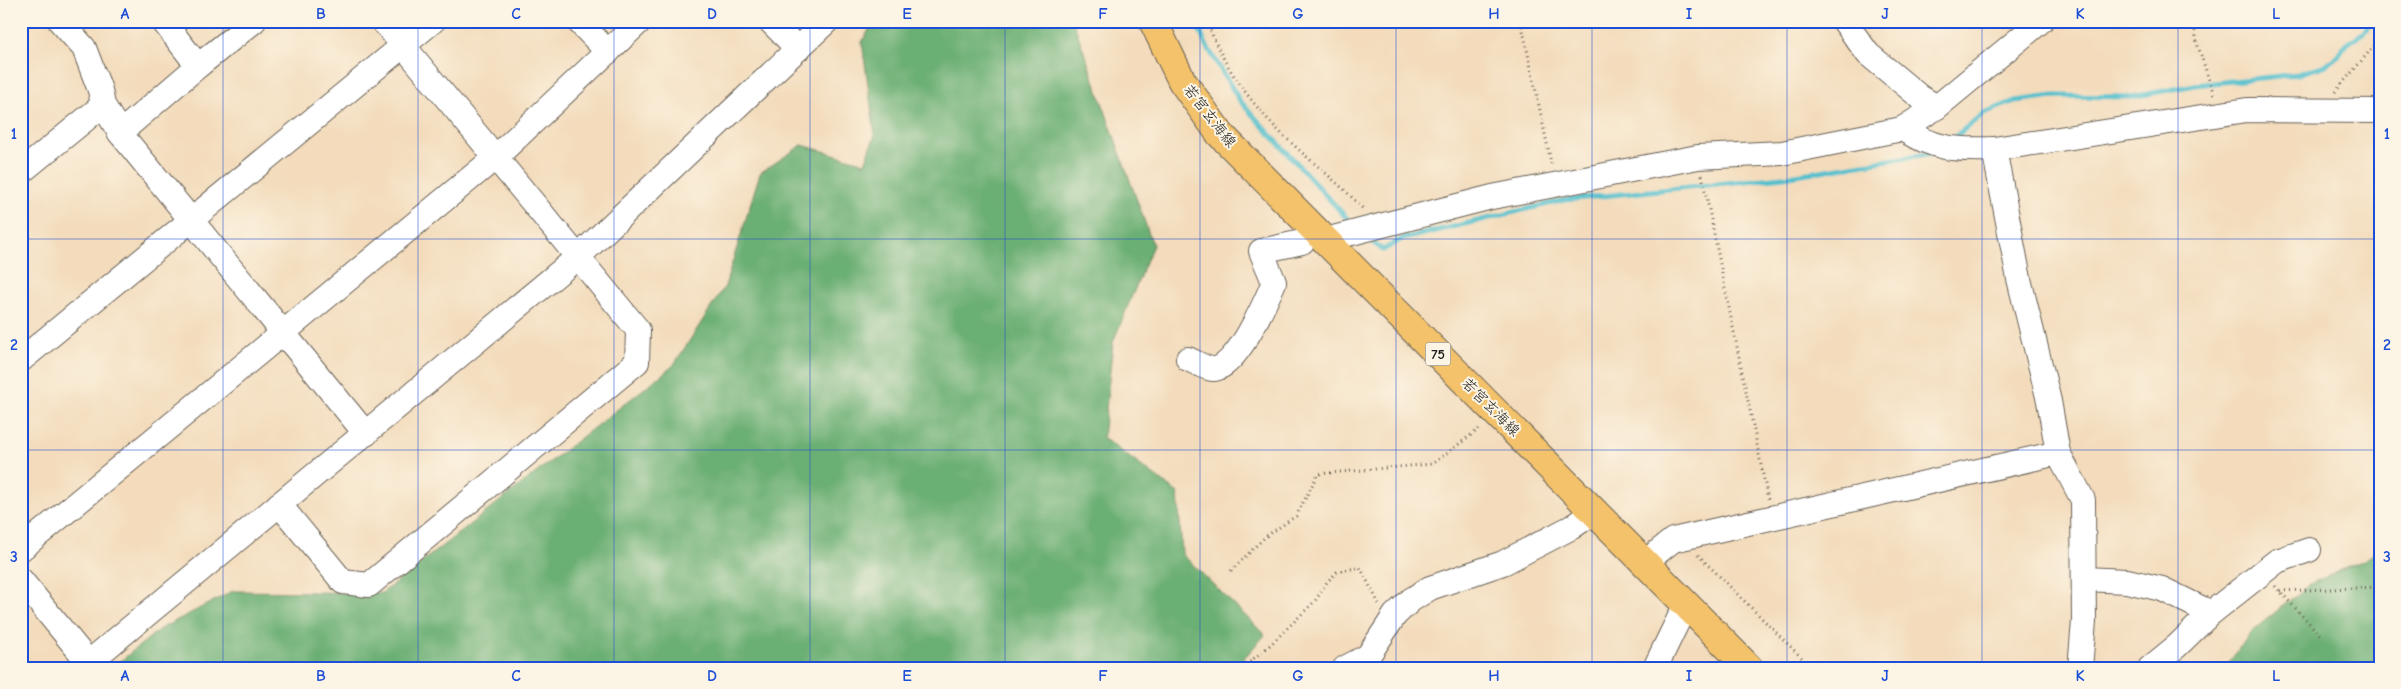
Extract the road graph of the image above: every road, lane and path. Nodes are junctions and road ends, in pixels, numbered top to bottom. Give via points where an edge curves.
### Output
1 (60, 21) edge
2 (163, 21) edge
3 (254, 21) edge
4 (383, 21) edge
5 (433, 21) edge
6 (578, 21) edge
7 (640, 21) edge
8 (770, 21) edge
9 (827, 21) edge
10 (1153, 21) edge
11 (1207, 21) edge
12 (1522, 21) edge
13 (1844, 21) edge
14 (2041, 21) edge
15 (2193, 21) edge
16 (2380, 39) edge
17 (403, 46) junction
18 (798, 49) junction
19 (608, 52) junction
20 (198, 66) junction
21 (103, 105) junction
22 (1937, 107) junction
23 (2380, 111) edge
24 (2318, 112) junction
25 (2224, 114) junction
26 (1902, 129) junction
27 (120, 133) junction
28 (1994, 149) junction
29 (496, 157) junction
30 (1698, 157) junction
31 (21, 172) edge
32 (1556, 185) junction
33 (190, 220) junction
34 (1372, 227) junction
35 (1320, 235) junction
36 (578, 258) junction
37 (283, 332) junction
38 (1188, 359) dead end
39 (21, 360) edge
40 (1494, 410) junction
41 (366, 434) junction
42 (2058, 453) junction
43 (279, 504) junction
44 (1595, 511) junction
45 (1772, 518) junction
46 (1688, 537) junction
47 (21, 548) edge
48 (2308, 550) dead end
49 (1645, 562) junction
50 (1231, 571) dead end
51 (2262, 572) junction
52 (21, 580) edge
53 (2084, 580) junction
54 (2380, 587) edge
55 (2280, 591) junction
56 (1686, 604) junction
57 (2211, 613) junction
58 (1395, 615) junction
59 (2321, 636) dead end
60 (85, 665) edge
61 (1242, 668) edge
62 (1345, 668) edge
63 (1655, 668) edge
64 (1749, 668) edge
65 (1812, 668) edge
66 (2080, 668) edge
67 (2150, 668) edge

1 - 21 street via 84,48
2 - 20 street
3 - 20 street
4 - 17 street
5 - 17 street
6 - 19 street
7 - 19 street
8 - 18 street
9 - 18 street
10 - 35 main road, 若宮玄海線 / 75 via 1182,81 1220,134
11 - 34 path via 1229,66 1254,104 1364,210
12 - 32 path
13 - 22 street via 1868,54 1920,98
14 - 22 street
15 - 25 path via 2211,89
16 - 24 path
17 - 29 street
17 - 33 street
18 - 36 street
19 - 29 street
20 - 27 street
21 - 27 street
21 - 31 street
22 - 26 street
23 - 24 street
24 - 25 street via 2247,110
25 - 28 street
26 - 28 street via 1921,140 1953,150
26 - 30 street via 1782,153
27 - 33 street
28 - 42 street
29 - 36 street
29 - 37 street
30 - 32 street
30 - 45 path
32 - 34 street via 1492,197
33 - 37 street
33 - 39 street
34 - 35 street
35 - 38 street via 1261,251 1274,282 1237,353 1226,366 1213,369
35 - 40 main road, 若宮玄海線 / 75
36 - 41 street
36 - 43 street via 638,330 637,362 369,585 344,582
37 - 41 street
37 - 47 street
40 - 44 main road, 若宮玄海線 / 75
40 - 50 path via 1479,430 1432,464 1318,474 1296,516 1264,537
41 - 43 street
42 - 45 street
42 - 53 street via 2083,500
43 - 60 street
44 - 49 main road, 若宮玄海線 / 75
44 - 58 street via 1572,527 1502,563 1430,588
45 - 46 street
46 - 49 street via 1673,540
46 - 65 path via 1694,551
48 - 51 street via 2277,561
49 - 56 main road, 若宮玄海線 / 75
51 - 55 path
51 - 57 street
52 - 60 street
53 - 57 street via 2127,581 2162,589
53 - 66 street
54 - 55 path
55 - 59 path
56 - 63 street
56 - 64 main road, 若宮玄海線 / 75
57 - 67 street
58 - 61 path via 1385,612 1375,599 1360,567 1337,572 1315,601
58 - 62 street via 1368,656

